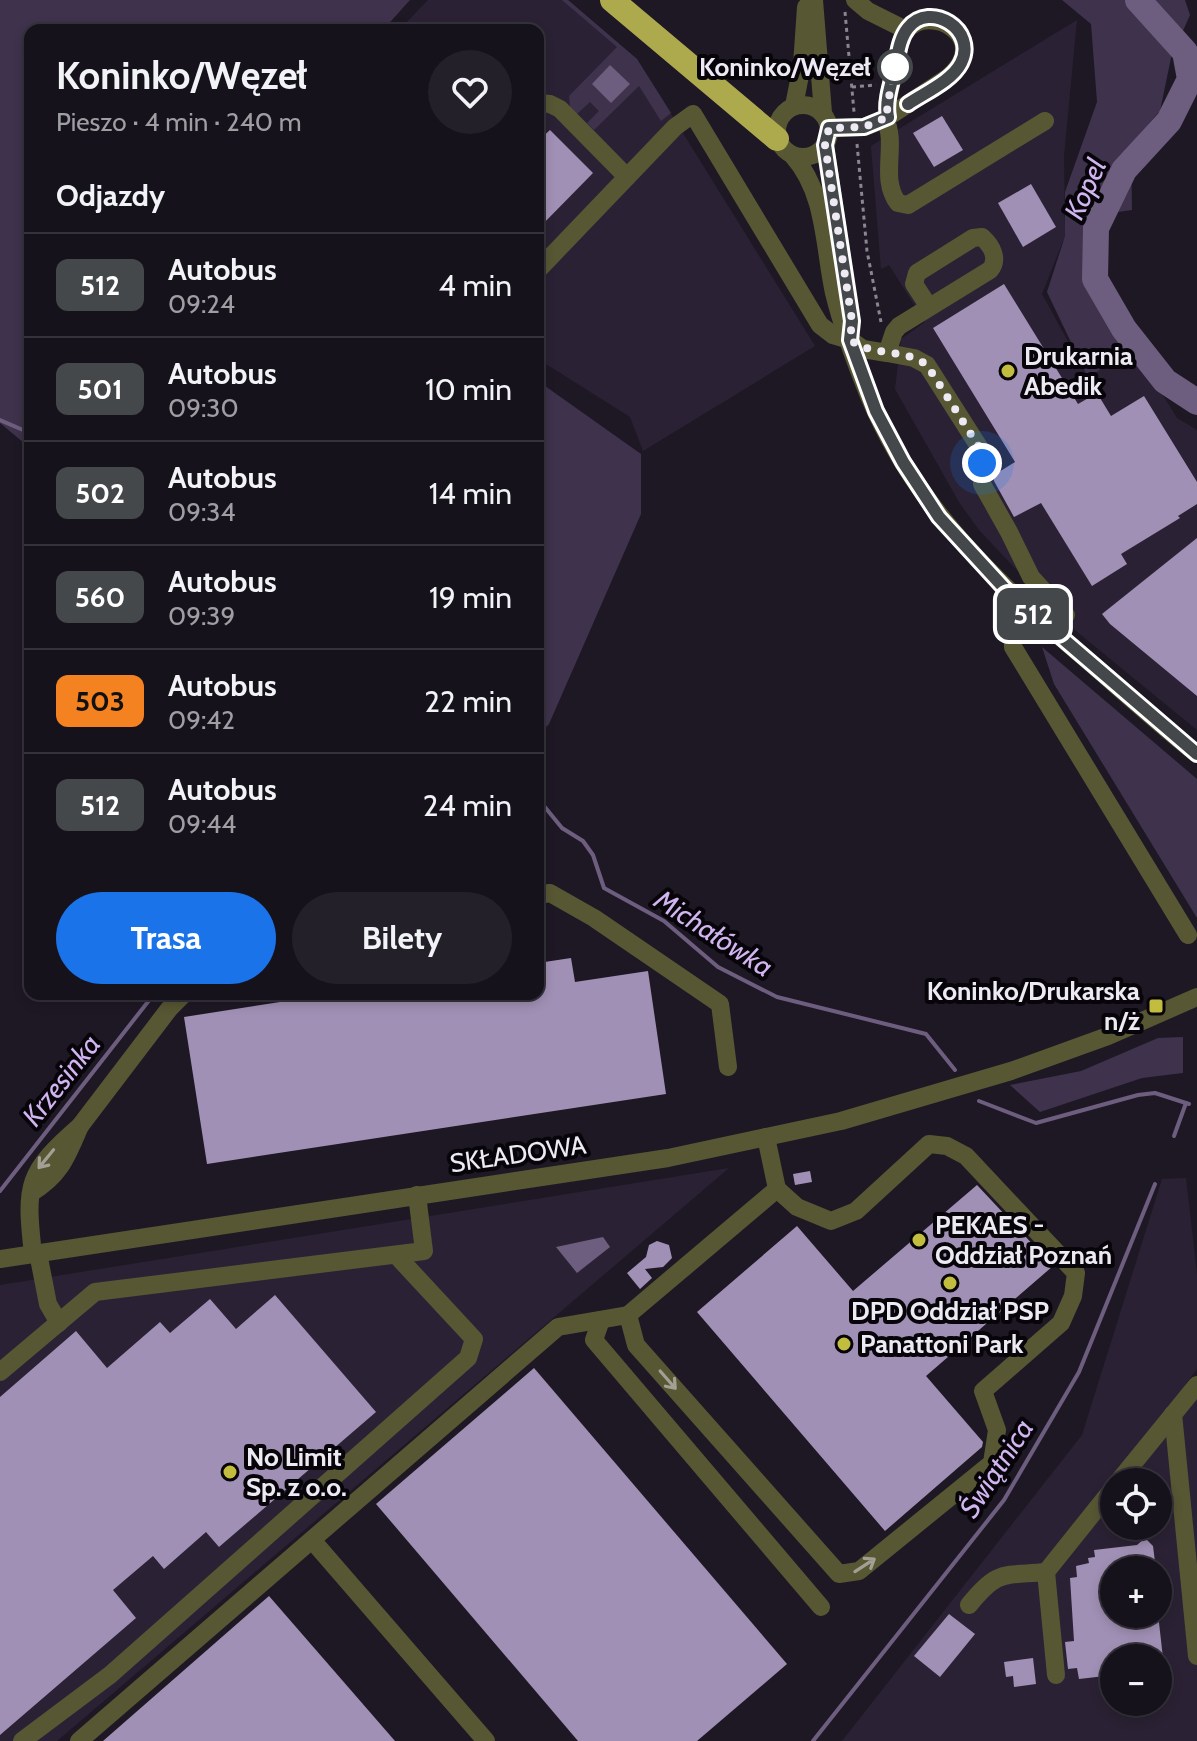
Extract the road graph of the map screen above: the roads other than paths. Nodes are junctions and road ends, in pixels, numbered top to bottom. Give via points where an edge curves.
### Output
1 (612, 0) edge
2 (806, 0) edge
3 (814, 0) edge
4 (855, 0) edge
5 (906, 30) junction
6 (544, 104) edge
7 (887, 118) junction
8 (1045, 121) dead end
9 (786, 129) junction
10 (826, 129) junction
11 (627, 177) junction
12 (544, 264) edge
13 (929, 307) dead end
14 (850, 340) junction
15 (888, 347) junction
16 (1026, 607) junction
17 (1052, 630) junction
18 (1195, 749) edge
19 (544, 894) edge
20 (1188, 935) dead end
21 (1197, 997) edge
22 (178, 1000) edge
23 (728, 1067) dead end
24 (766, 1137) junction
25 (777, 1189) junction
26 (417, 1195) junction
27 (35, 1254) junction
28 (396, 1255) junction
29 (0, 1259) edge
30 (628, 1315) junction
31 (601, 1320) junction
32 (59, 1323) junction
33 (0, 1372) edge
34 (1197, 1385) edge
35 (1173, 1414) junction
36 (1129, 1468) edge
37 (1100, 1504) edge
38 (312, 1540) junction
39 (1046, 1572) junction
40 (969, 1605) dead end
41 (821, 1607) dead end
42 (1197, 1656) edge
43 (1056, 1675) dead end
44 (22, 1741) edge
45 (79, 1741) edge
46 (486, 1741) edge

1 - 9 highway via 755,118
2 - 9 street via 802,65
3 - 10 street
4 - 5 street
5 - 7 street
5 - 7 street via 929,16 948,21 961,35 964,53 955,71
6 - 11 street via 560,109
7 - 8 street via 892,194 898,203 908,205
7 - 10 street via 864,127
9 - 10 street via 809,105
9 - 10 street via 811,156
9 - 14 street via 817,198 836,300
10 - 14 street via 852,321
11 - 12 street
11 - 14 street via 693,114 820,325
13 - 15 street via 899,326
14 - 15 street via 863,349
14 - 16 street via 876,411 915,483 966,549
15 - 17 street via 927,365 981,450 984,490 1031,577 1066,615
16 - 17 street
16 - 20 street via 1012,626 1013,647
17 - 18 street
19 - 23 street via 594,918 720,1004
21 - 24 street, SKŁADOWA via 1035,1063 891,1108
22 - 27 street via 80,1126 65,1162 31,1193 28,1210
24 - 25 street
24 - 26 street, SKŁADOWA via 668,1158
25 - 30 street
30 -> 25 street via 636,1345 839,1574 859,1571 992,1463 997,1430 983,1391 1061,1323 1076,1273 966,1156 947,1146 929,1144 856,1211 831,1221 797,1207
26 - 27 street, SKŁADOWA
26 - 28 street via 424,1251
27 - 29 street, SKŁADOWA
27 - 32 street via 48,1304
28 - 32 street via 95,1292
28 - 44 street via 474,1339 468,1358 110,1675
30 - 31 street
31 - 38 street via 558,1327
31 - 41 street via 594,1340
32 - 33 street
34 - 35 street
35 - 36 street
35 - 42 street
37 - 39 street
38 - 45 street
38 - 46 street
39 - 40 street via 1005,1574 989,1581
39 - 43 street

